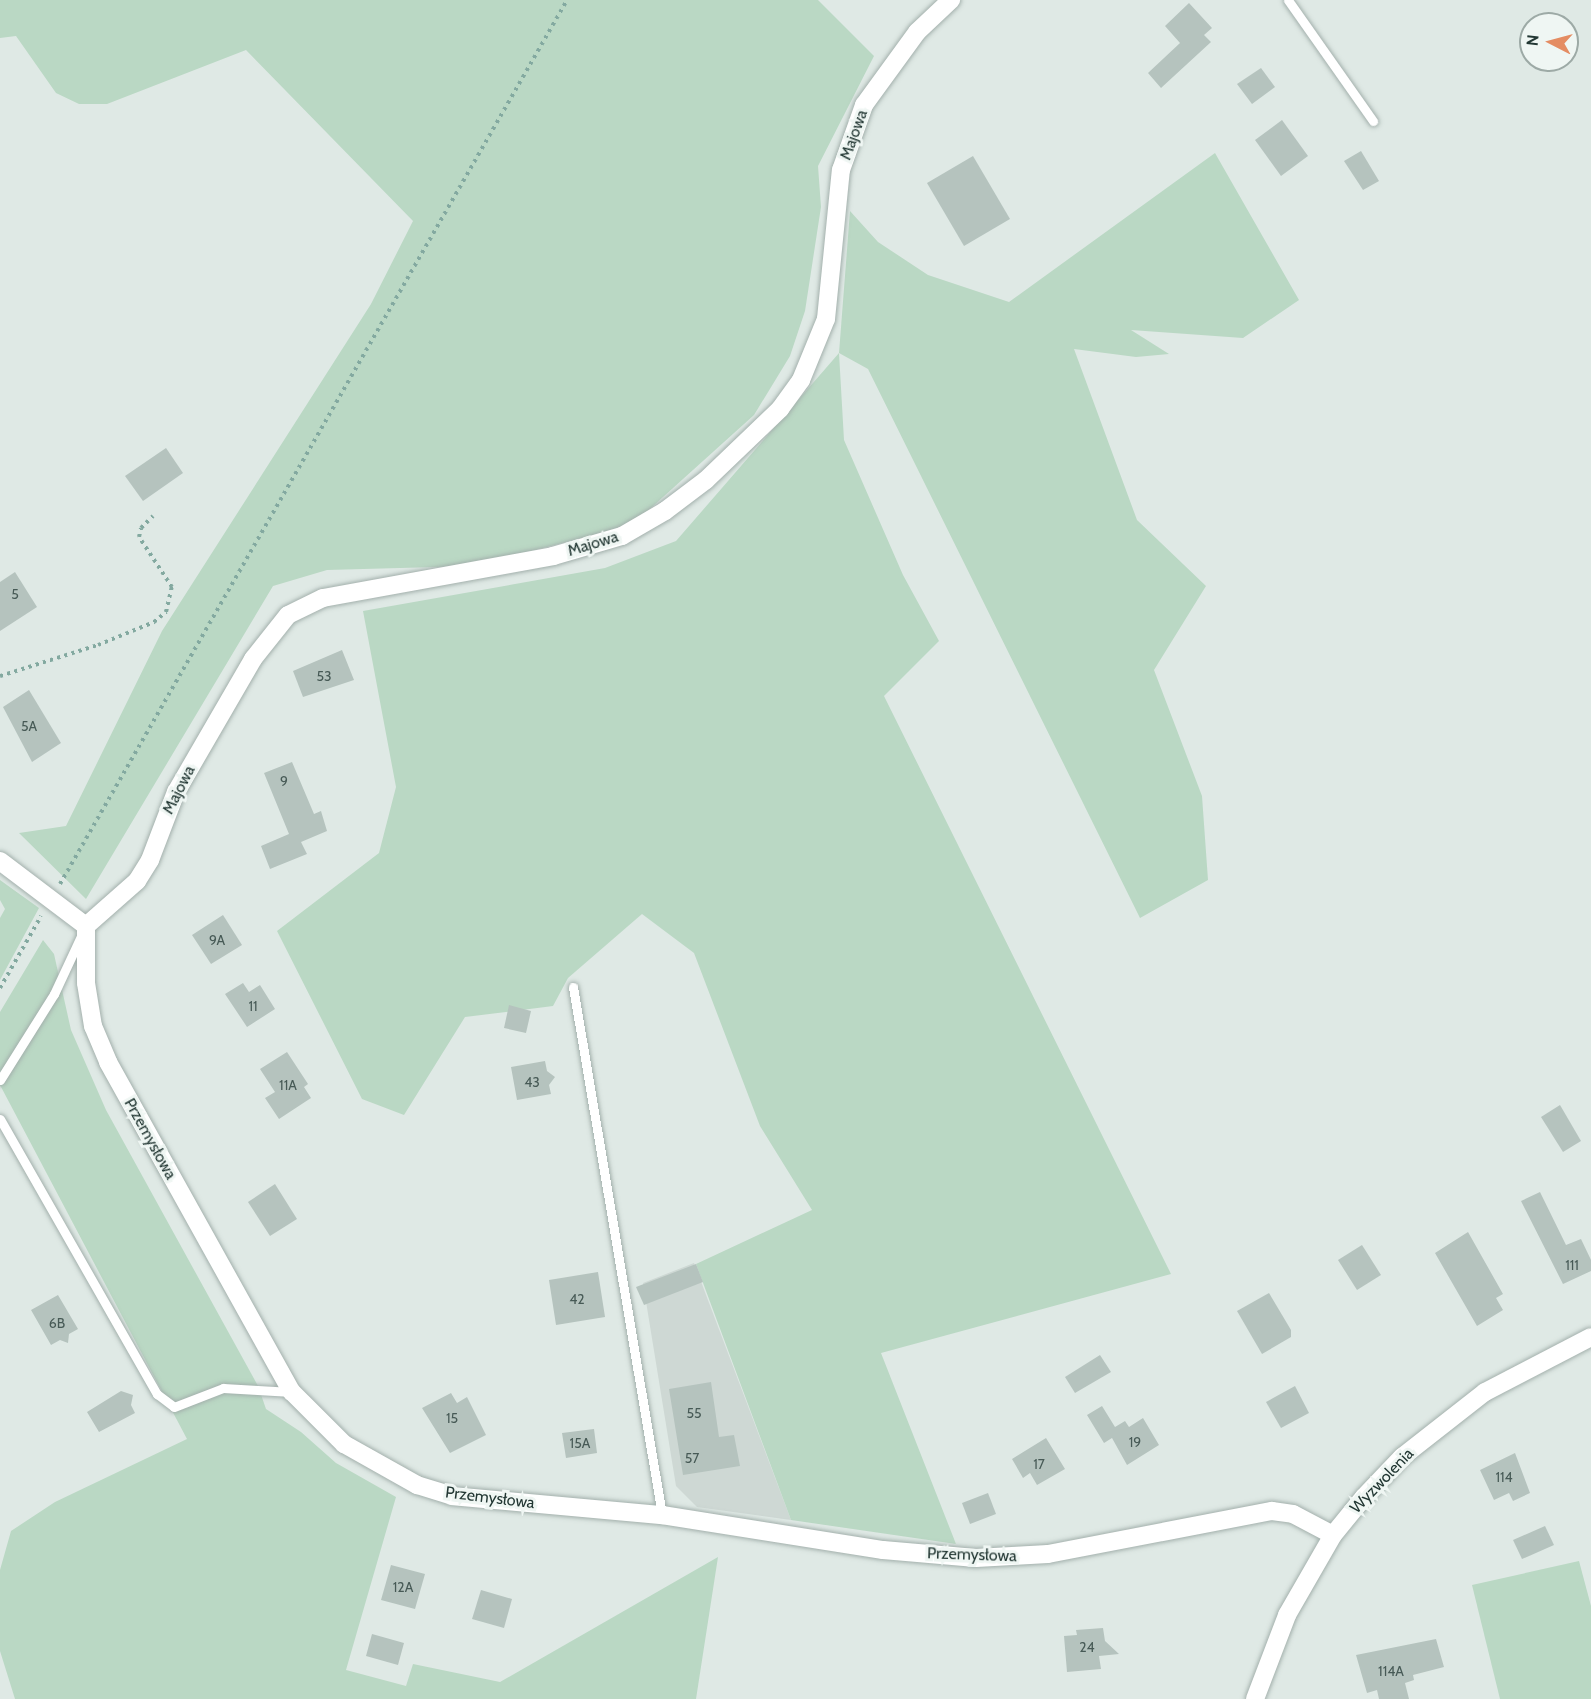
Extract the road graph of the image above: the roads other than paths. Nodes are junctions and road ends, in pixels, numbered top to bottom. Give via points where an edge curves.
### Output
1 (951, 0) edge
2 (1288, 0) edge
3 (1373, 121) dead end
4 (0, 861) edge
5 (86, 926) junction
6 (573, 987) dead end
7 (0, 1080) edge
8 (0, 1119) edge
9 (1591, 1337) edge
10 (292, 1392) junction
11 (662, 1515) junction
12 (1333, 1534) junction
13 (1255, 1699) edge

1 - 5 street, Majowa via 917,32 864,105 841,170 826,319 801,380 780,409 706,480 665,511 622,536 521,562 323,598 288,615 252,659 176,792 150,860 137,881
2 - 3 lane
4 - 5 street
5 - 7 lane via 54,994
5 - 10 street, Przemysłowa via 86,983 91,1015 108,1062
6 - 11 lane
8 - 10 lane via 157,1394 174,1407 223,1388
9 - 12 street, Wyzwolenia via 1485,1392 1447,1420 1402,1457
10 - 11 street, Przemysłowa via 344,1444 417,1485 461,1497
11 - 12 street, Przemysłowa via 883,1551 976,1558 1048,1554 1272,1511 1293,1514
12 - 13 street, Wyzwolenia via 1287,1615

